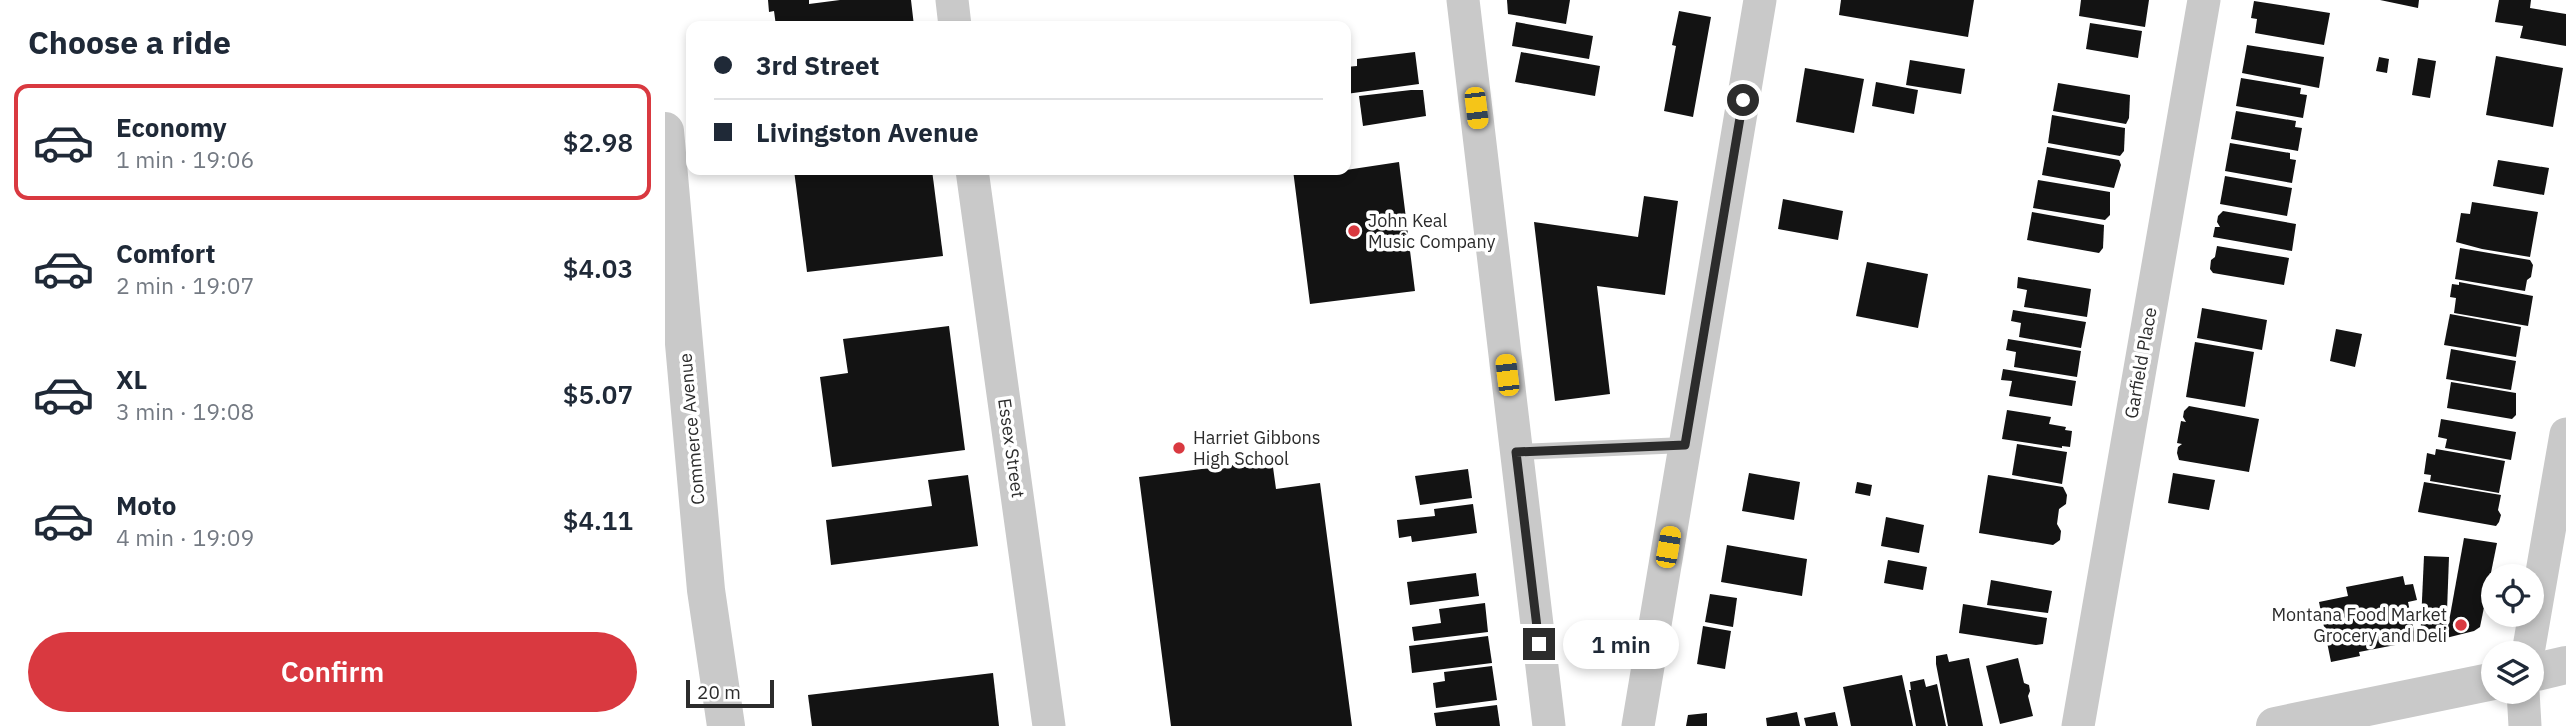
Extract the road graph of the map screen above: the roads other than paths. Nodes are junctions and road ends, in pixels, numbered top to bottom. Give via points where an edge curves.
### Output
1 (952, 0) edge
2 (1463, 0) edge
3 (1760, 0) edge
4 (2204, 0) edge
5 (954, 21) edge
6 (665, 131) edge
7 (973, 175) edge
8 (2566, 434) edge
9 (1685, 445) junction
10 (1516, 452) junction
11 (2530, 641) edge
12 (2566, 665) edge
13 (2544, 670) edge
14 (2481, 684) edge
15 (2524, 704) edge
16 (726, 726) edge
17 (1049, 726) edge
18 (1549, 726) edge
19 (1638, 726) edge
20 (2078, 726) edge
21 (2275, 726) edge
22 (2525, 726) edge

1 - 5 street
2 - 10 street
3 - 9 street
4 - 20 street, Garfield Place
6 - 16 street, Commerce Avenue via 682,388
7 - 17 street, Essex Street
8 - 11 street
9 - 10 lane
9 - 19 street
10 - 18 street
12 - 13 street
14 - 21 street
15 - 22 street

